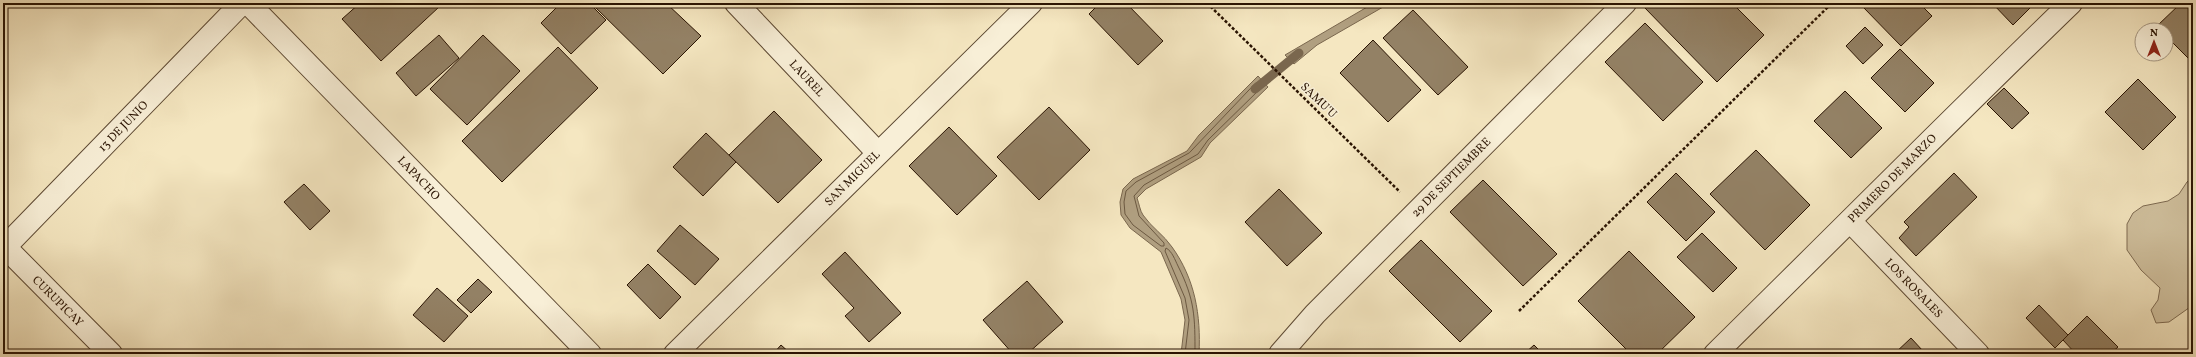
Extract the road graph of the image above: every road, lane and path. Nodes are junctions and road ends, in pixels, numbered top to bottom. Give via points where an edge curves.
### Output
1 (242, 3) edge
2 (248, 3) edge
3 (736, 3) edge
4 (1031, 3) edge
5 (1207, 3) edge
6 (1625, 3) edge
7 (1832, 3) edge
8 (2071, 3) edge
9 (878, 153) junction
10 (1418, 209) junction
11 (1850, 222) junction
12 (4, 248) edge
13 (1519, 312) dead end
14 (111, 354) edge
15 (590, 354) edge
16 (675, 354) edge
17 (1280, 354) edge
18 (1715, 354) edge
19 (1978, 354) edge

1 - 12 street, 13 DE JUNIO
2 - 15 street, LAPACHO
3 - 9 street, LAUREL
4 - 9 street, SAN MIGUEL
5 - 10 path, SAMU'U
6 - 10 street, 29 DE SEPTIEMBRE
7 - 13 path
8 - 11 street, PRIMERO DE MARZO via 1913,156
9 - 16 street, SAN MIGUEL
10 - 17 street, 29 DE SEPTIEMBRE via 1315,314
11 - 18 street, PRIMERO DE MARZO
11 - 19 street, LOS ROSALES
12 - 14 street, CURUPICAY

